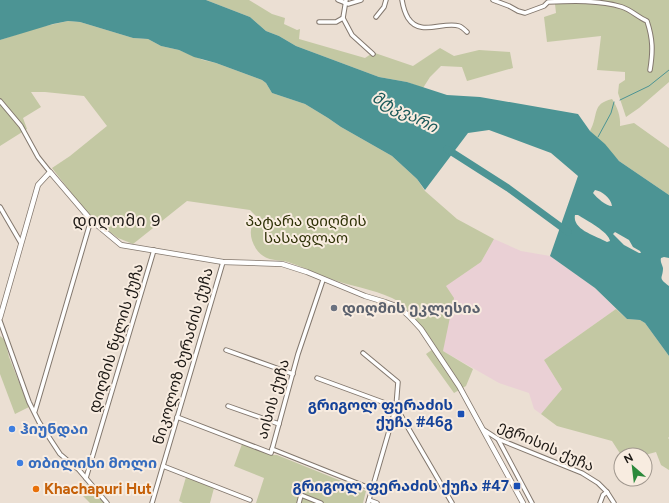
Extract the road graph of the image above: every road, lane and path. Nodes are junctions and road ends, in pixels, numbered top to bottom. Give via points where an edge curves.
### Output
1 (338, 0) edge
2 (361, 0) edge
3 (386, 0) edge
4 (402, 0) edge
5 (493, 0) edge
6 (510, 0) edge
7 (346, 1) edge
8 (548, 1) edge
9 (571, 1) edge
10 (509, 6) junction
11 (376, 17) dead end
12 (343, 18) junction
13 (319, 22) dead end
14 (467, 32) dead end
15 (373, 54) dead end
16 (650, 70) dead end
17 (0, 101) edge
18 (50, 172) junction
19 (0, 207) edge
20 (91, 220) junction
21 (21, 243) junction
22 (154, 250) junction
23 (223, 262) junction
24 (323, 280) junction
25 (0, 318) edge
26 (0, 321) edge
27 (226, 350) dead end
28 (363, 353) dead end
29 (293, 374) junction
30 (317, 378) dead end
31 (228, 406) dead end
32 (396, 407) junction
33 (34, 412) junction
34 (177, 417) junction
35 (279, 424) junction
36 (483, 430) junction
37 (498, 439) junction
38 (272, 449) junction
39 (163, 466) junction
40 (86, 478) junction
41 (372, 489) junction
42 (607, 492) junction
43 (250, 500) dead end
44 (368, 501) edge
45 (106, 503) edge
46 (152, 503) edge
47 (299, 503) edge
48 (321, 503) edge
49 (377, 503) edge
50 (452, 503) edge
51 (523, 503) edge
52 (532, 503) edge
53 (600, 503) edge
54 (614, 503) edge

1 - 7 street
2 - 7 street via 348,4
3 - 11 street via 384,8
4 - 14 street via 408,18 415,25 425,28 460,26
5 - 10 street
6 - 10 street
7 - 12 street
8 - 9 street
8 - 10 street via 544,6 525,13
9 - 16 street via 613,4 646,21 652,38
12 - 13 street via 336,22
12 - 15 street via 352,35
17 - 18 street via 21,126 38,157
18 - 20 street
18 - 21 street via 38,185
19 - 21 street
20 - 22 street via 121,245
20 - 33 street
21 - 25 street
22 - 23 street
22 - 40 street, დიღმის წყლის ქუჩა
23 - 24 street via 282,264
23 - 34 street, ნიკოლოზ ბურაძის ქუჩა
24 - 29 street, აისის ქუჩა
24 - 36 street via 398,307 409,316 421,329 459,386
26 - 33 street
27 - 29 street
28 - 32 street via 398,382
29 - 35 street, აისის ქუჩა
30 - 32 street
31 - 35 street
32 - 41 street
32 - 50 street
33 - 40 street via 60,454
34 - 38 street, აისის ქუჩა via 271,453
34 - 39 street, ნიკოლოზ ბურაძის ქუჩა
35 - 38 street, აისის ქუჩა
36 - 37 street, ეგრისის ქუჩა
36 - 51 street
37 - 42 street, ეგრისის ქუჩა via 582,473
37 - 52 street
38 - 41 street
39 - 43 street
39 - 46 street, ნიკოლოზ ბურაძის ქუჩა
40 - 45 street
41 - 44 street
42 - 53 street
42 - 54 street, ეგრისის ქუჩა
44 - 49 street
47 - 48 street via 301,495

